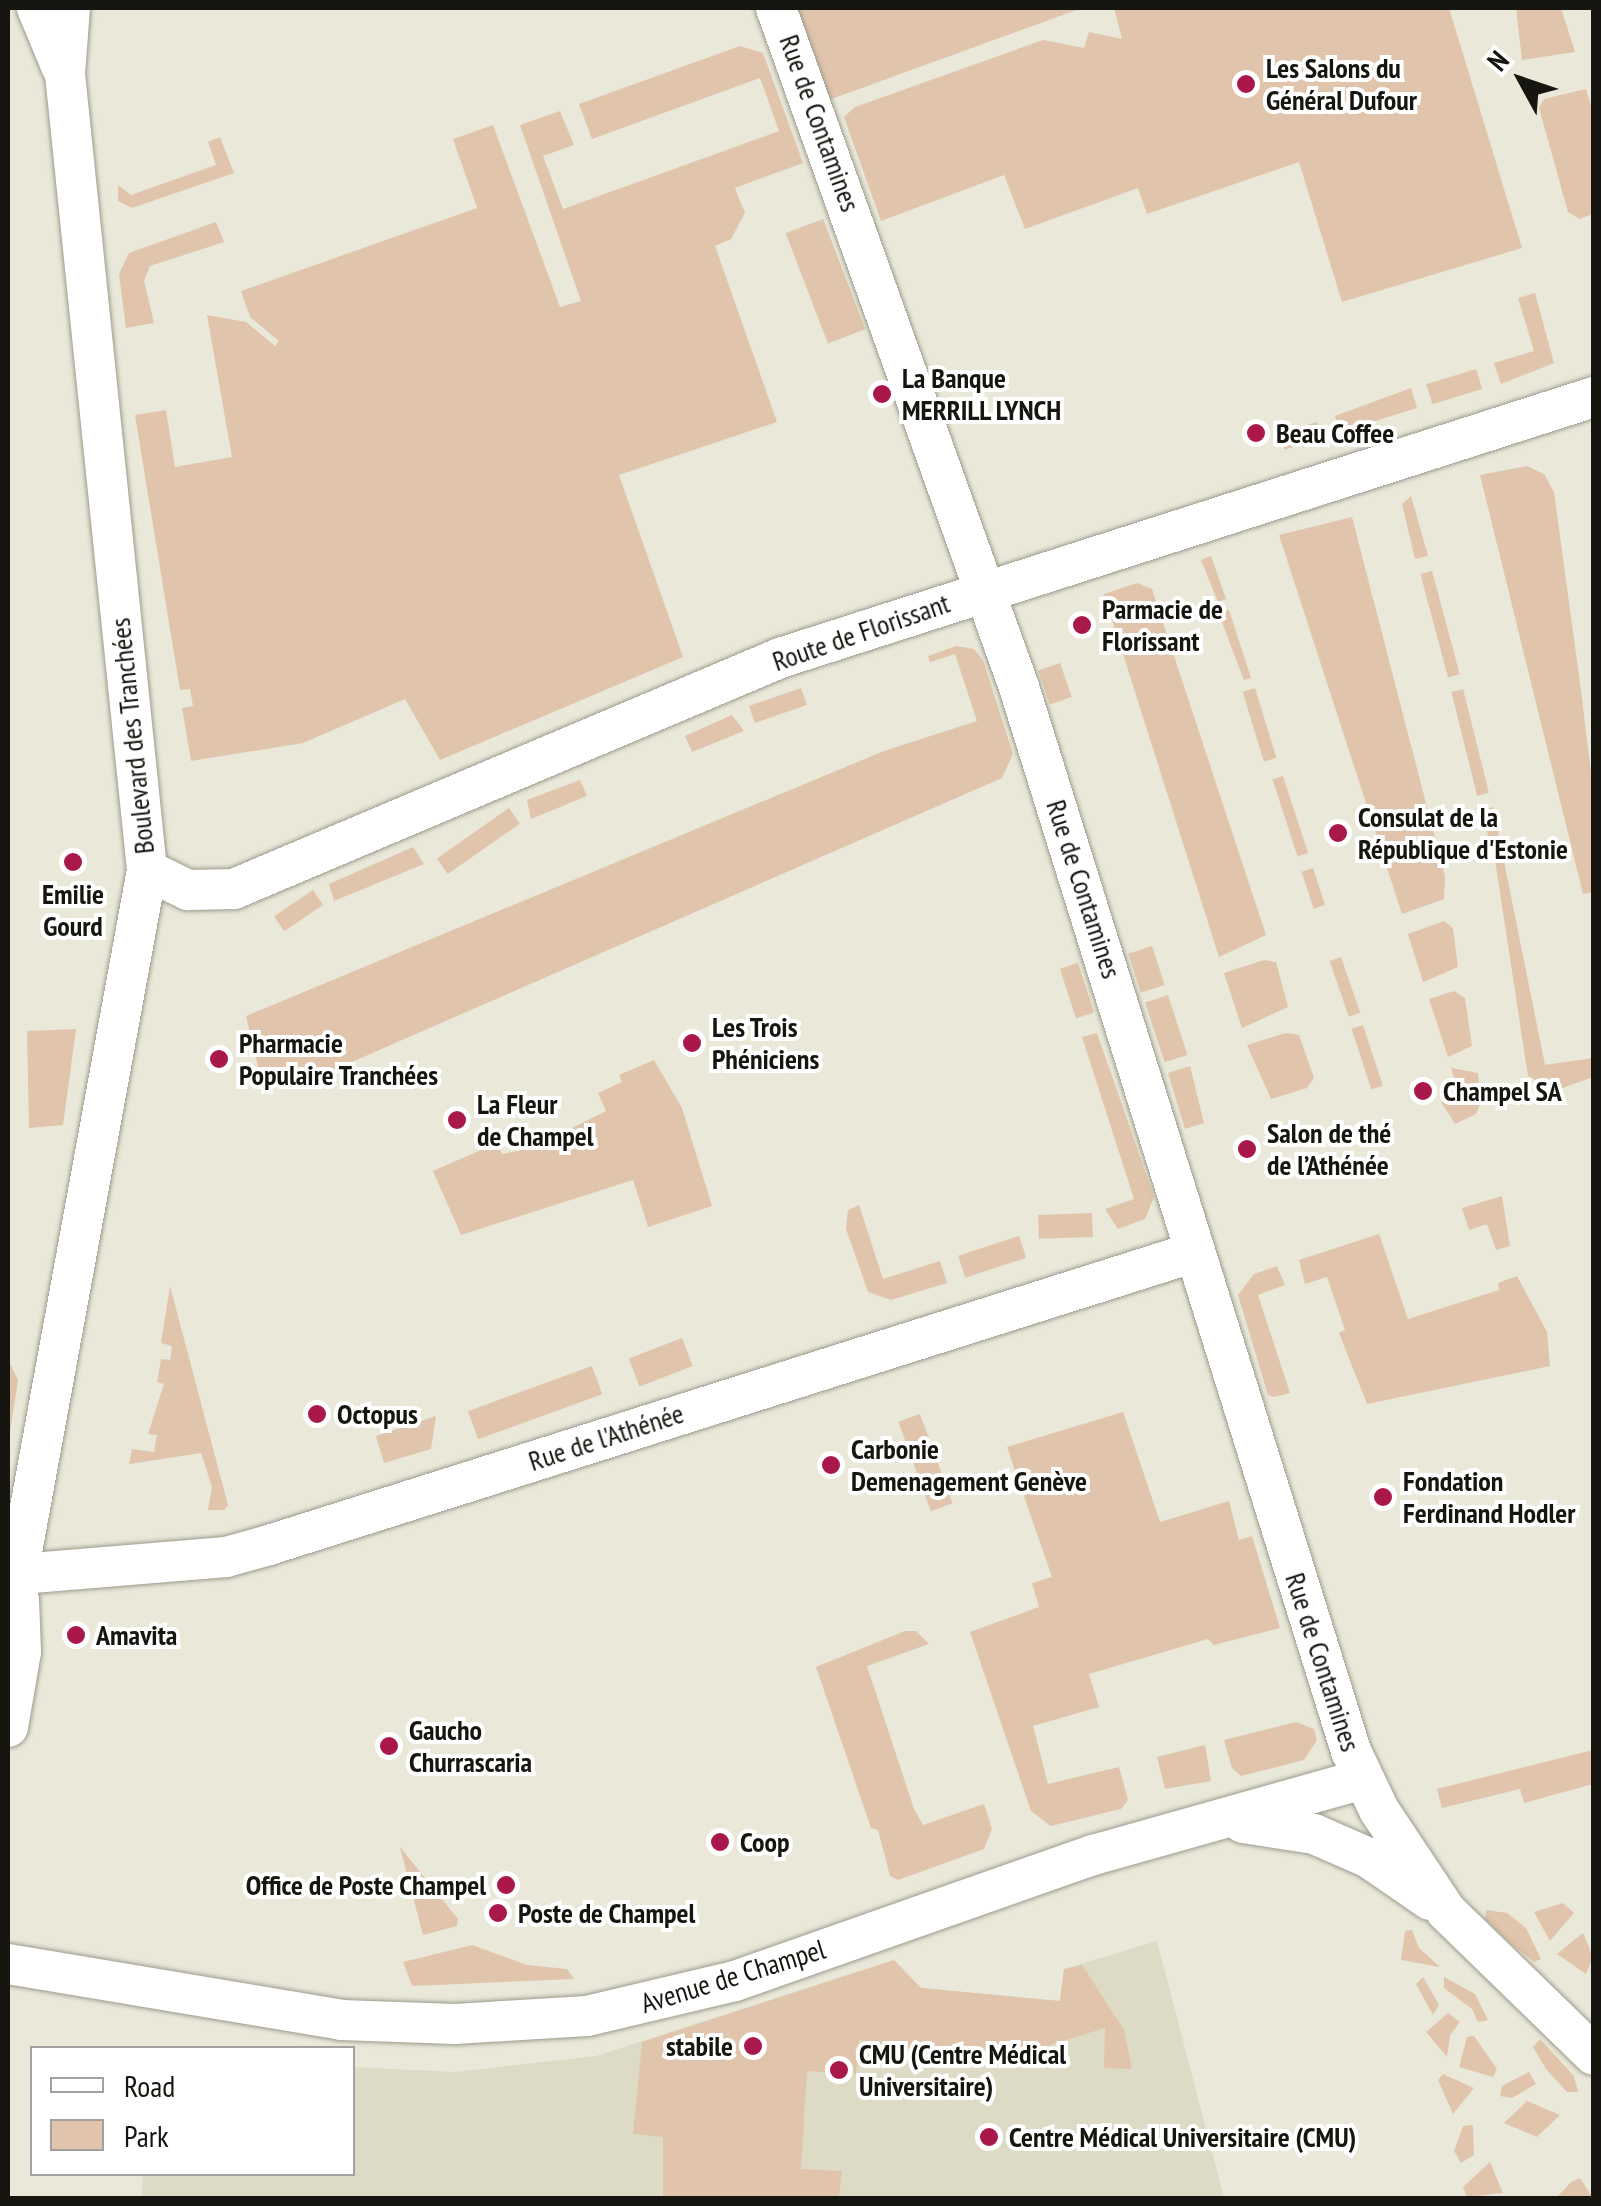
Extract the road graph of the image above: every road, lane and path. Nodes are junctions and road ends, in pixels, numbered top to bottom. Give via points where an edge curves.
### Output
1 (36, 8) edge
2 (70, 8) edge
3 (776, 8) edge
4 (65, 74) junction
5 (1594, 397) edge
6 (987, 590) junction
7 (147, 870) junction
8 (1195, 1252) junction
9 (13, 1575) edge
10 (8, 1628) edge
11 (8, 1727) edge
12 (1363, 1779) junction
13 (1206, 1822) junction
14 (1446, 1911) junction
15 (8, 1964) edge
16 (1591, 2060) edge

1 - 4 main road
2 - 4 main road, Boulevard des Tranchées
3 - 6 main road, Rue de Contamines
4 - 7 main road, Boulevard des Tranchées
5 - 6 main road, Route de Florissant
6 - 7 main road, Route de Florissant via 780,658 234,889 188,890
6 - 8 main road, Rue de Contamines
7 - 9 main road, Boulevard des Tranchées
8 - 9 main road, Rue de l'Athénée via 240,1553
8 - 12 main road, Rue de Contamines
9 - 10 main road, Boulevard des Tranchées
9 - 11 main road, Boulevard des Tranchées via 22,1652
12 - 13 main road, Avenue de Champel
12 - 14 main road, Avenue de Champel
13 - 14 main road, Avenue de Champel via 1265,1823 1314,1834 1369,1858
13 - 15 main road, Avenue de Champel via 735,1981 587,2016 455,2024 341,2020
14 - 16 main road, Avenue de Champel

